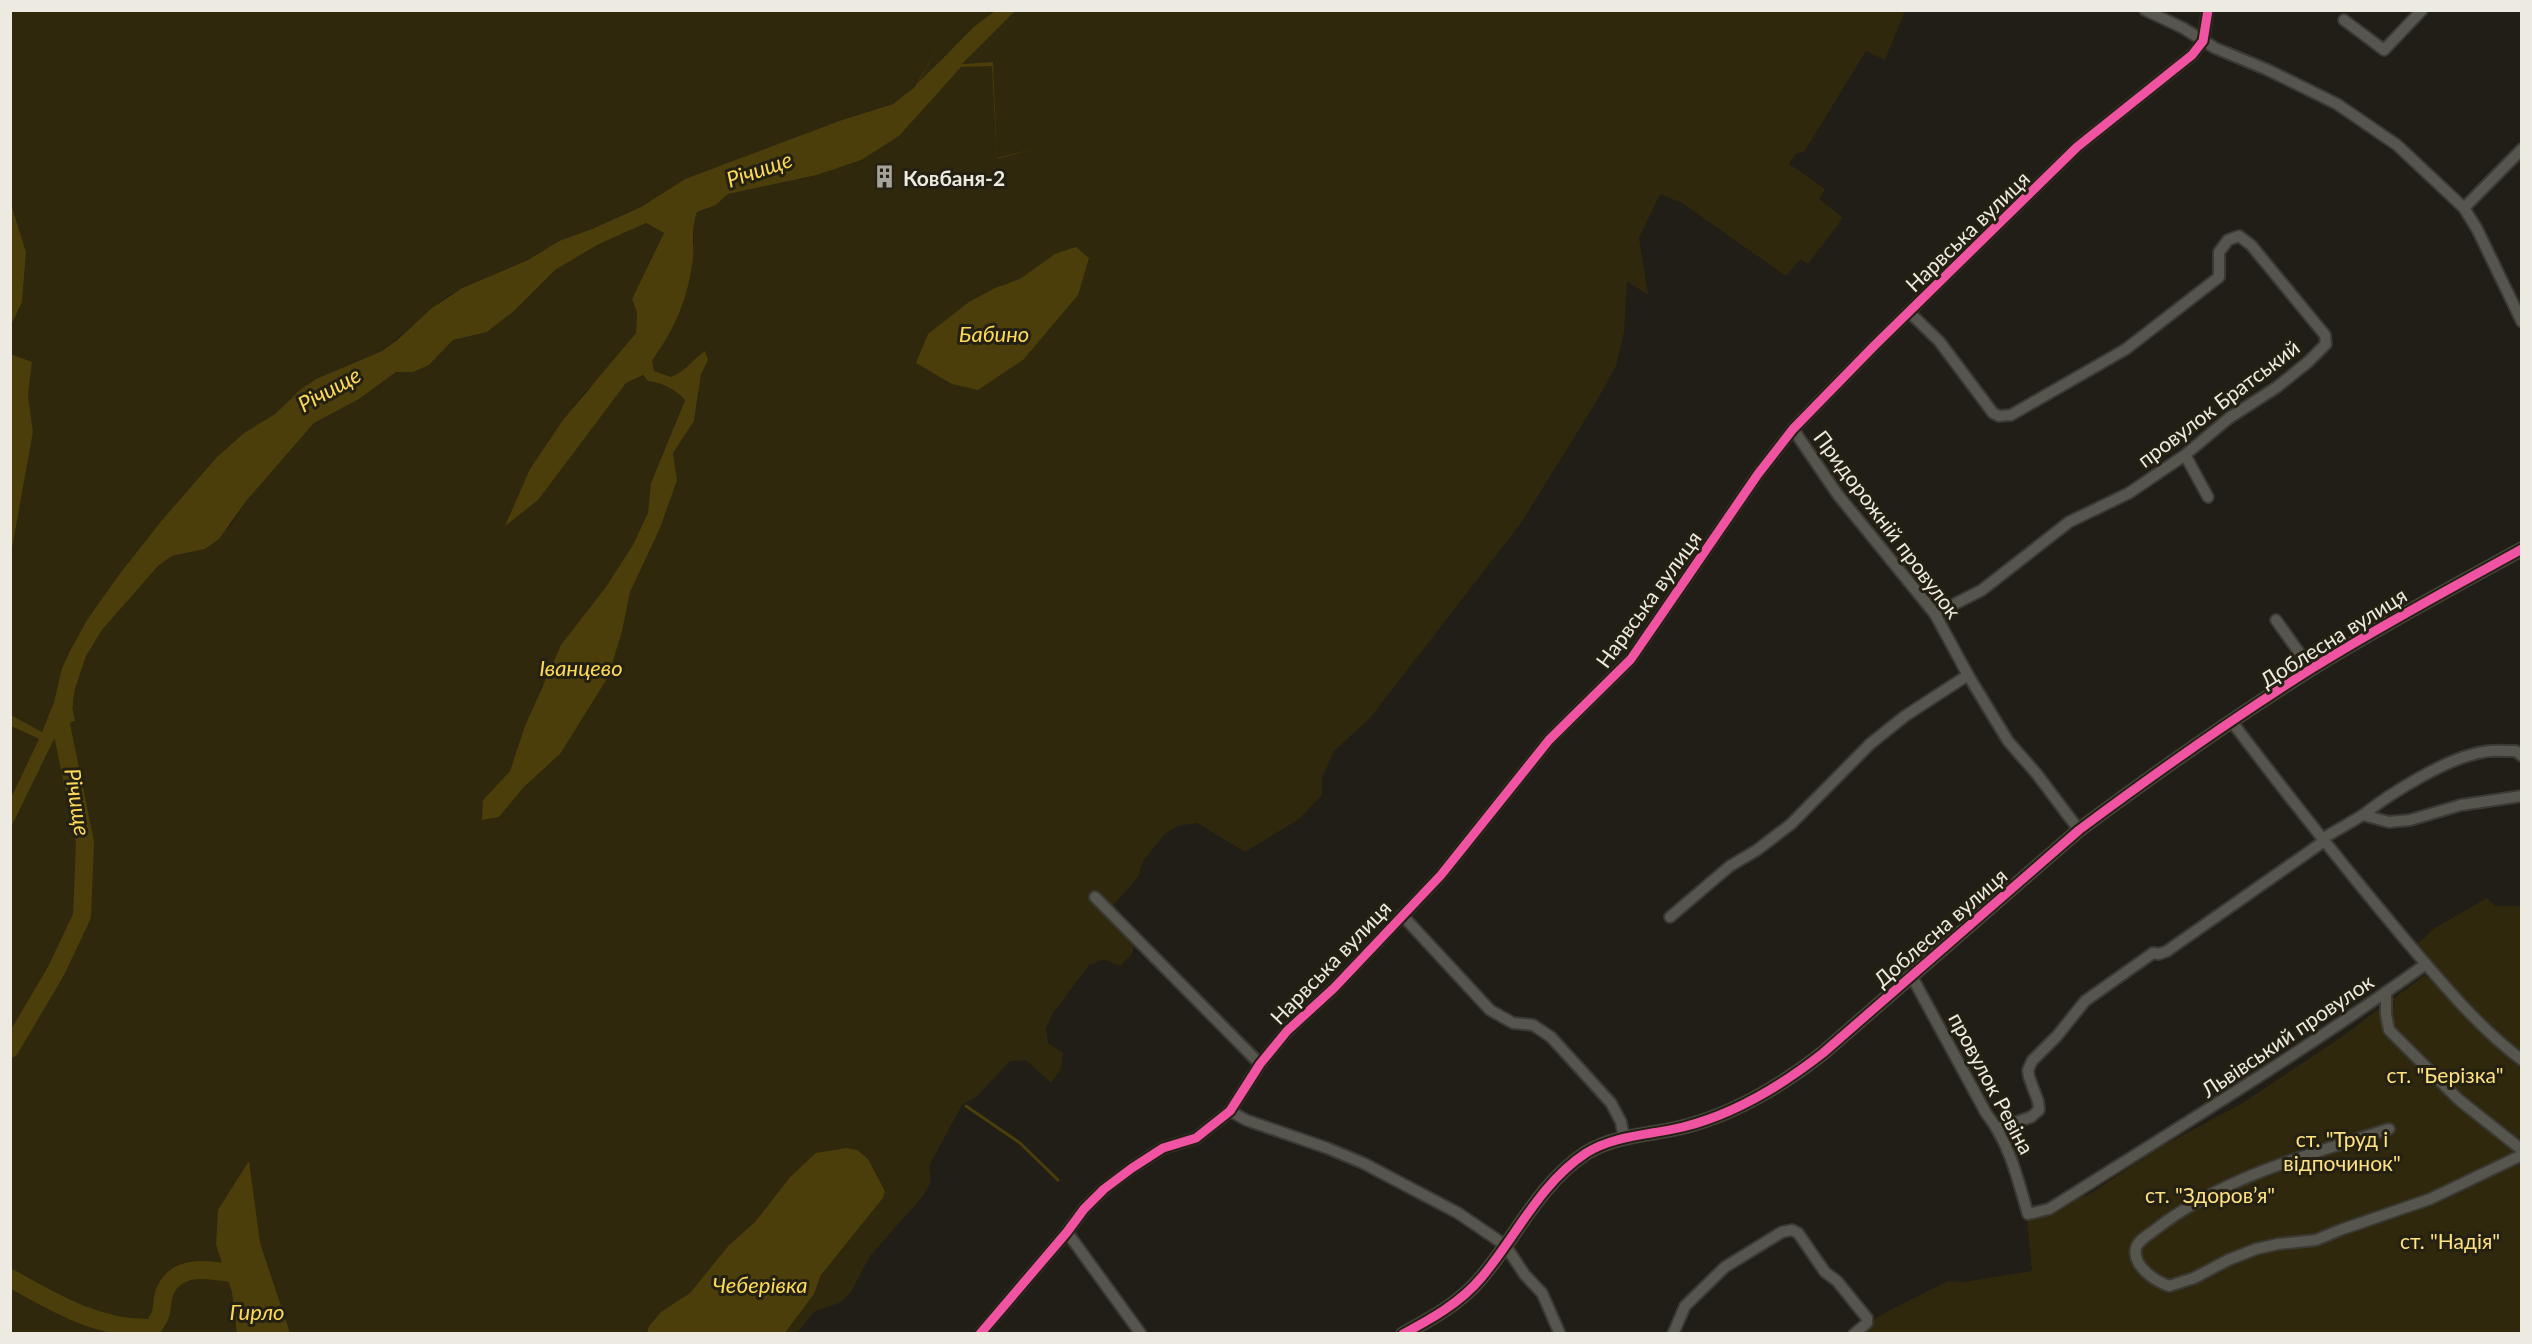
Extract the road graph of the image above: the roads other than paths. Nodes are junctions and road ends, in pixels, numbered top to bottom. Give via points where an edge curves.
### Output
1 (2145, 10) edge
2 (2208, 10) edge
3 (2422, 10) edge
4 (2344, 20) dead end
5 (2203, 41) junction
6 (2522, 149) edge
7 (2464, 208) junction
8 (1910, 312) junction
9 (2522, 322) edge
10 (1793, 429) junction
11 (2185, 454) junction
12 (2208, 497) dead end
13 (2522, 549) edge
14 (1935, 614) junction
15 (2276, 620) dead end
16 (2311, 669) junction
17 (1968, 675) junction
18 (2232, 722) junction
19 (2522, 756) edge
20 (2522, 796) edge
21 (2363, 815) junction
22 (2079, 830) junction
23 (2324, 839) junction
24 (1095, 897) dead end
25 (1402, 915) junction
26 (1670, 917) dead end
27 (2426, 964) junction
28 (1911, 975) junction
29 (2386, 992) junction
30 (2522, 1060) edge
31 (1260, 1064) junction
32 (1230, 1112) junction
33 (1998, 1128) junction
34 (2390, 1129) dead end
35 (1624, 1138) junction
36 (2522, 1150) edge
37 (2522, 1155) edge
38 (2028, 1214) joint
39 (1067, 1232) junction
40 (1505, 1245) junction
41 (980, 1334) edge
42 (1141, 1334) edge
43 (1402, 1334) edge
44 (1560, 1334) edge
45 (1673, 1334) edge
46 (1854, 1334) edge

1 - 5 street
2 - 5 street
3 - 4 street via 2384,50
5 - 7 street via 2303,86 2357,116 2397,145
5 - 8 street, Нарвська вулиця via 2192,56 2077,147
6 - 7 street
7 - 9 street
8 - 10 street, Нарвська вулиця
8 - 11 street, провулок Братський via 1940,341 1993,413 2005,416 2126,349 2214,282 2221,273 2219,252 2228,240 2239,236 2321,328 2326,344 2277,387 2229,418
10 - 14 street, Придорожній провулок via 1838,495
10 - 25 street, Нарвська вулиця via 1631,659 1549,740 1441,875
11 - 12 street
11 - 14 street, провулок Братський via 2129,493 2069,522 1982,590
13 - 16 street, Доблесна вулиця
14 - 17 street, Придорожній провулок
15 - 16 street
16 - 18 street, Доблесна вулиця
17 - 22 street, Придорожній провулок via 2008,741
17 - 26 street via 1870,744 1791,824 1730,866
18 - 22 street, Доблесна вулиця
18 - 23 street
19 - 21 street via 2516,751 2484,752 2463,759 2407,785
20 - 21 street via 2462,805 2399,821
21 - 23 street
22 - 28 street, Доблесна вулиця
23 - 27 street
23 - 33 street via 2195,933 2167,951 2153,953 2085,1002 2028,1070 2038,1110 2031,1117
24 - 31 street
25 - 31 street, Нарвська вулиця via 1334,988 1287,1031
25 - 35 street via 1490,1010 1513,1023 1533,1025 1551,1037 1611,1103
27 - 29 street, Львівський провулок
27 - 30 street via 2467,1011
28 - 33 street, провулок Ревіна via 1986,1113
28 - 35 street, Доблесна вулиця via 1823,1053 1754,1099 1684,1127
29 - 36 street via 2389,1030 2457,1100
29 - 38 street, Львівський провулок via 2207,1111 2049,1209
31 - 32 street, Нарвська вулиця
32 - 39 street, Нарвська вулиця via 1196,1138 1163,1148 1132,1168 1084,1209
32 - 40 street via 1362,1163 1458,1213
33 - 38 street, провулок Ревіна via 2009,1149
34 - 37 street via 2242,1179 2209,1196 2140,1241 2136,1248 2144,1271 2169,1286 2256,1249 2316,1240 2430,1199
35 - 40 street, Доблесна вулиця via 1605,1144 1568,1166
39 - 41 street, Нарвська вулиця
39 - 42 street
40 - 43 street, Доблесна вулиця via 1464,1295
40 - 44 street via 1542,1293
45 - 46 street via 1685,1306 1725,1267 1782,1232 1792,1230 1867,1318 1864,1327

